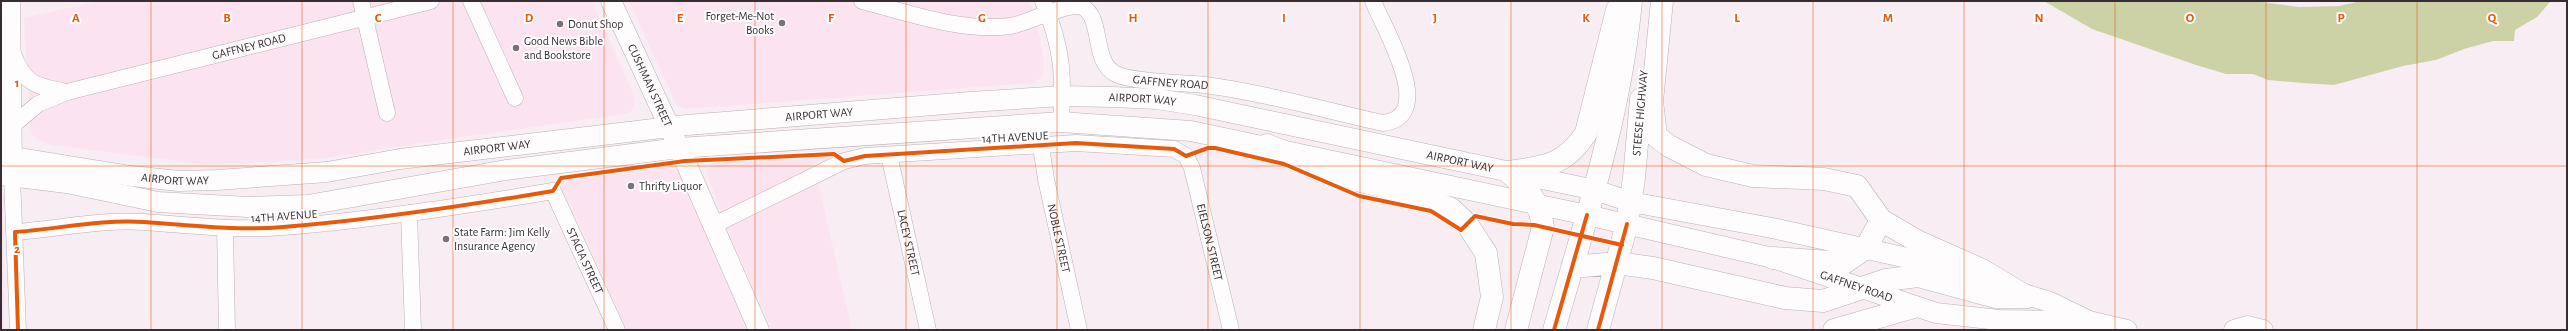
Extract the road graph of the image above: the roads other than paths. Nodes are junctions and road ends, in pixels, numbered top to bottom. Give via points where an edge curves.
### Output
1 (10, 1) edge
2 (361, 1) edge
3 (431, 1) edge
4 (471, 1) edge
5 (611, 1) edge
6 (862, 1) edge
7 (1373, 1) edge
8 (1618, 1) edge
9 (1631, 1) edge
10 (1653, 1) edge
11 (1662, 1) edge
12 (1046, 7) edge
13 (364, 19) junction
14 (10, 46) junction
15 (68, 92) junction
16 (1063, 96) junction
17 (515, 98) dead end
18 (387, 113) dead end
19 (1061, 122) junction
20 (12, 126) junction
21 (669, 127) junction
22 (1267, 145) junction
23 (1041, 147) junction
24 (679, 148) junction
25 (889, 155) junction
26 (6, 156) edge
27 (1186, 156) joint
28 (1508, 172) junction
29 (7, 175) edge
30 (1595, 190) junction
31 (553, 191) joint
32 (1631, 202) junction
33 (1537, 204) junction
34 (409, 213) junction
35 (1587, 215) junction
36 (1881, 220) junction
37 (1627, 224) junction
38 (712, 226) junction
39 (225, 229) junction
40 (15, 232) junction
41 (1866, 248) junction
42 (1773, 258) junction
43 (1617, 263) junction
44 (1572, 267) junction
45 (1861, 289) junction
46 (2027, 297) junction
47 (1914, 307) junction
48 (2089, 321) junction
49 (18, 330) edge
50 (227, 330) edge
51 (413, 330) edge
52 (617, 330) edge
53 (759, 330) edge
54 (928, 330) edge
55 (1079, 330) edge
56 (1231, 330) edge
57 (1484, 330) edge
58 (1516, 330) edge
59 (1554, 330) edge
60 (1598, 330) edge
61 (1834, 330) edge
62 (2127, 330) edge
63 (2234, 330) edge
64 (2263, 330) edge

1 - 14 main road
2 - 13 street
3 - 13 street, GAFFNEY ROAD
4 - 17 street
5 - 21 main road, CUSHMAN STREET
6 - 12 street, GAFFNEY ROAD via 977,28 1015,25
7 - 12 street, GAFFNEY ROAD via 1407,86 1407,107 1401,116 1383,123 1207,86 1116,74 1105,64 1089,12 1081,6
8 - 28 highway via 1586,133 1579,144 1565,157 1548,166
9 - 30 highway, STEESE HIGHWAY via 1621,67
10 - 32 highway, STEESE HIGHWAY
11 - 36 highway via 1652,101 1656,136 1687,156 1712,166 1753,176 1824,179 1857,186
12 - 16 street via 1060,51
13 - 15 street, GAFFNEY ROAD
13 - 18 street
14 - 15 street, GAFFNEY ROAD via 20,72 36,85
14 - 20 main road
15 - 20 street, GAFFNEY ROAD via 38,104
16 - 19 street
16 - 21 main road, AIRPORT WAY
16 - 28 main road, AIRPORT WAY via 1158,99 1195,105
19 - 22 main road, AIRPORT WAY via 1191,131
19 - 24 main road, AIRPORT WAY
20 - 26 main road
21 - 24 main road, CUSHMAN STREET
21 - 26 main road, AIRPORT WAY via 400,159 327,172 217,180 132,176
22 - 33 main road, AIRPORT WAY
22 - 57 highway via 1344,177 1418,196 1451,209 1467,224 1486,253 1492,297
23 - 25 street, 14TH AVENUE
23 - 27 street, 14TH AVENUE via 1076,143 1143,146 1174,149
23 - 55 street, NOBLE STREET
24 - 29 main road, AIRPORT WAY via 506,170 308,205 248,207 158,202
24 - 38 main road, CUSHMAN STREET
25 - 38 street, 14TH AVENUE via 865,156 844,161
25 - 54 street, LACEY STREET
26 - 29 main road
27 - 56 street, EIELSON STREET via 1195,179
28 - 30 main road, AIRPORT WAY
28 - 33 highway via 1527,189
29 - 40 street
30 - 32 main road, AIRPORT WAY
30 - 35 highway, STEESE HIGHWAY
31 - 34 street, 14TH AVENUE
31 - 52 street, STACIA STREET
32 - 37 highway, STEESE HIGHWAY
32 - 41 main road, GAFFNEY ROAD
33 - 35 main road, AIRPORT WAY
33 - 58 highway via 1543,227
34 - 39 street, 14TH AVENUE via 283,227
34 - 51 street
35 - 37 main road, AIRPORT WAY
35 - 44 highway, STEESE HIGHWAY
36 - 41 highway
36 - 46 highway via 1917,241 1982,270
37 - 42 main road, GAFFNEY ROAD
37 - 43 highway, STEESE HIGHWAY
38 - 53 main road, CUSHMAN STREET
39 - 40 street, 14TH AVENUE via 112,222
39 - 50 street
40 - 49 street
41 - 42 highway via 1844,263
41 - 46 main road, GAFFNEY ROAD via 1903,257
42 - 45 main road, GAFFNEY ROAD
43 - 44 highway
43 - 45 highway via 1653,268 1785,298 1823,301
43 - 60 highway, STEESE HIGHWAY
44 - 59 highway, STEESE HIGHWAY
45 - 46 highway via 1886,280 1918,276 1995,296
45 - 47 main road, GAFFNEY ROAD
46 - 48 main road, GAFFNEY ROAD via 2050,302
47 - 48 main road, GAFFNEY ROAD via 1936,313 1999,320
47 - 61 highway
48 - 62 main road, GAFFNEY ROAD
63 - 64 main road via 2248,326

